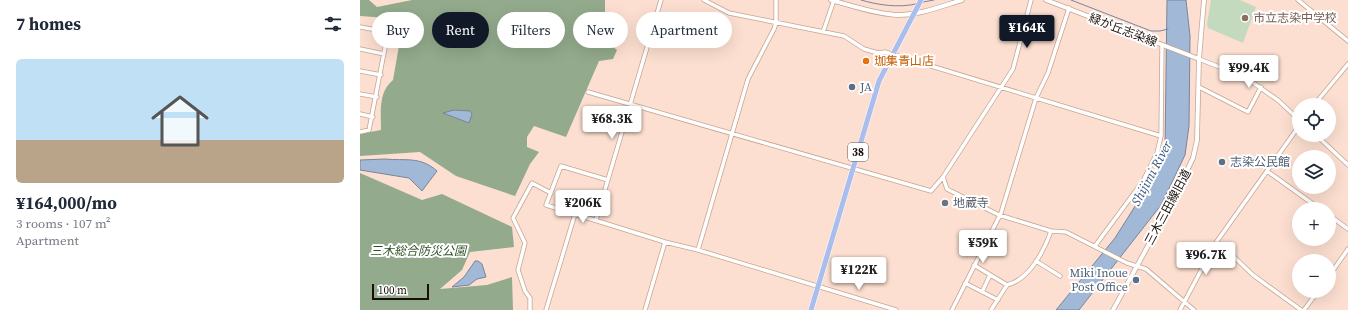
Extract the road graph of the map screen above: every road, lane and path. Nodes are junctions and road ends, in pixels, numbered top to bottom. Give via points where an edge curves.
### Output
1 (661, 0) edge
2 (704, 0) edge
3 (776, 0) edge
4 (833, 0) edge
5 (921, 0) edge
6 (962, 0) edge
7 (1031, 0) edge
8 (1046, 0) edge
9 (1204, 0) edge
10 (1298, 0) edge
11 (1068, 8) junction
12 (915, 13) junction
13 (776, 23) junction
14 (360, 27) edge
15 (823, 32) junction
16 (1348, 41) edge
17 (1162, 45) junction
18 (360, 49) edge
19 (384, 54) junction
20 (893, 55) junction
21 (1199, 59) junction
22 (1348, 64) edge
23 (360, 71) edge
24 (381, 75) junction
25 (1199, 87) junction
26 (1261, 87) junction
27 (1002, 88) junction
28 (588, 92) dead end
29 (360, 94) edge
30 (377, 97) junction
31 (1036, 98) junction
32 (1320, 98) edge
33 (630, 104) junction
34 (360, 114) edge
35 (1292, 114) edge
36 (373, 117) junction
37 (360, 132) edge
38 (732, 134) junction
39 (1160, 136) junction
40 (1292, 136) edge
41 (1323, 142) edge
42 (1348, 165) edge
43 (853, 169) junction
44 (1267, 171) junction
45 (944, 178) junction
46 (608, 180) junction
47 (551, 193) junction
48 (1310, 202) edge
49 (575, 214) junction
50 (999, 215) junction
51 (596, 220) junction
52 (1336, 220) edge
53 (1348, 229) edge
54 (1051, 231) junction
55 (665, 242) junction
56 (1215, 244) junction
57 (1095, 246) junction
58 (1348, 249) edge
59 (698, 250) junction
60 (1036, 261) junction
61 (974, 266) junction
62 (1136, 266) junction
63 (1336, 266) edge
64 (990, 275) junction
65 (1060, 276) dead end
66 (965, 283) junction
67 (1007, 285) junction
68 (818, 286) junction
69 (982, 292) junction
70 (1312, 298) edge
71 (998, 300) junction
72 (1184, 302) junction
73 (953, 308) edge
74 (530, 310) edge
75 (546, 310) edge
76 (645, 310) edge
77 (810, 310) edge
78 (896, 310) edge
79 (959, 310) edge
80 (991, 310) edge
81 (1113, 310) edge
82 (1180, 310) edge
83 (1194, 310) edge
84 (1303, 310) edge

1 - 33 street
2 - 13 street via 729,13
3 - 13 street
4 - 12 street via 875,12 899,15
4 - 15 street
5 - 12 main road, 38
6 - 12 street
7 - 27 street via 1013,69
8 - 11 street, 緑が丘志染線
9 - 21 street, 三木三田線旧道
10 - 16 street
11 - 17 street, 緑が丘志染線
11 - 31 street via 1048,73
12 - 20 main road, 38
13 - 15 street
13 - 38 street via 748,79
14 - 19 street via 388,32
15 - 20 street via 844,36 870,52
17 - 21 street, 緑が丘志染線
17 - 39 street
18 - 19 street
19 - 24 street
20 - 27 street
20 - 43 main road, 38 via 879,81
21 - 25 street, 三木三田線旧道
21 - 26 street via 1244,77
22 - 32 street
23 - 24 street
24 - 30 street
25 - 26 street via 1248,112
25 - 62 street, 三木三田線旧道 via 1197,140 1193,158
26 - 35 street
27 - 31 street
27 - 45 street
28 - 33 street
29 - 30 street
30 - 36 street
31 - 39 street
31 - 50 street
33 - 38 street
33 - 46 street
34 - 36 street
36 - 37 street via 369,130
38 - 43 street
38 - 59 street
39 - 57 street via 1157,153 1143,181
40 - 44 street
41 - 42 street
43 - 45 street via 931,191
43 - 68 main road, 38
44 - 48 street
44 - 56 street
45 - 50 street via 947,189
46 - 47 street via 561,166
46 - 51 street
47 - 49 street via 546,205
47 - 74 street via 532,183 513,218 525,243 518,270 530,298
49 - 51 street
49 - 75 street
50 - 54 street
50 - 61 street
51 - 55 street
52 - 53 street
54 - 57 street via 1066,232
54 - 60 street via 1044,251
55 - 59 street
55 - 76 street
56 - 72 street
56 - 84 street
57 - 62 street
58 - 63 street
59 - 68 street
60 - 65 street
60 - 67 street via 1016,283
61 - 64 street
61 - 66 street
62 - 72 street via 1146,269
62 - 81 street, 三木三田線旧道
64 - 67 street
64 - 69 street
66 - 69 street
66 - 73 street
67 - 71 street
68 - 77 main road, 38
68 - 78 street
69 - 71 street
70 - 84 street
71 - 80 street
72 - 82 street
72 - 83 street
73 - 79 street

